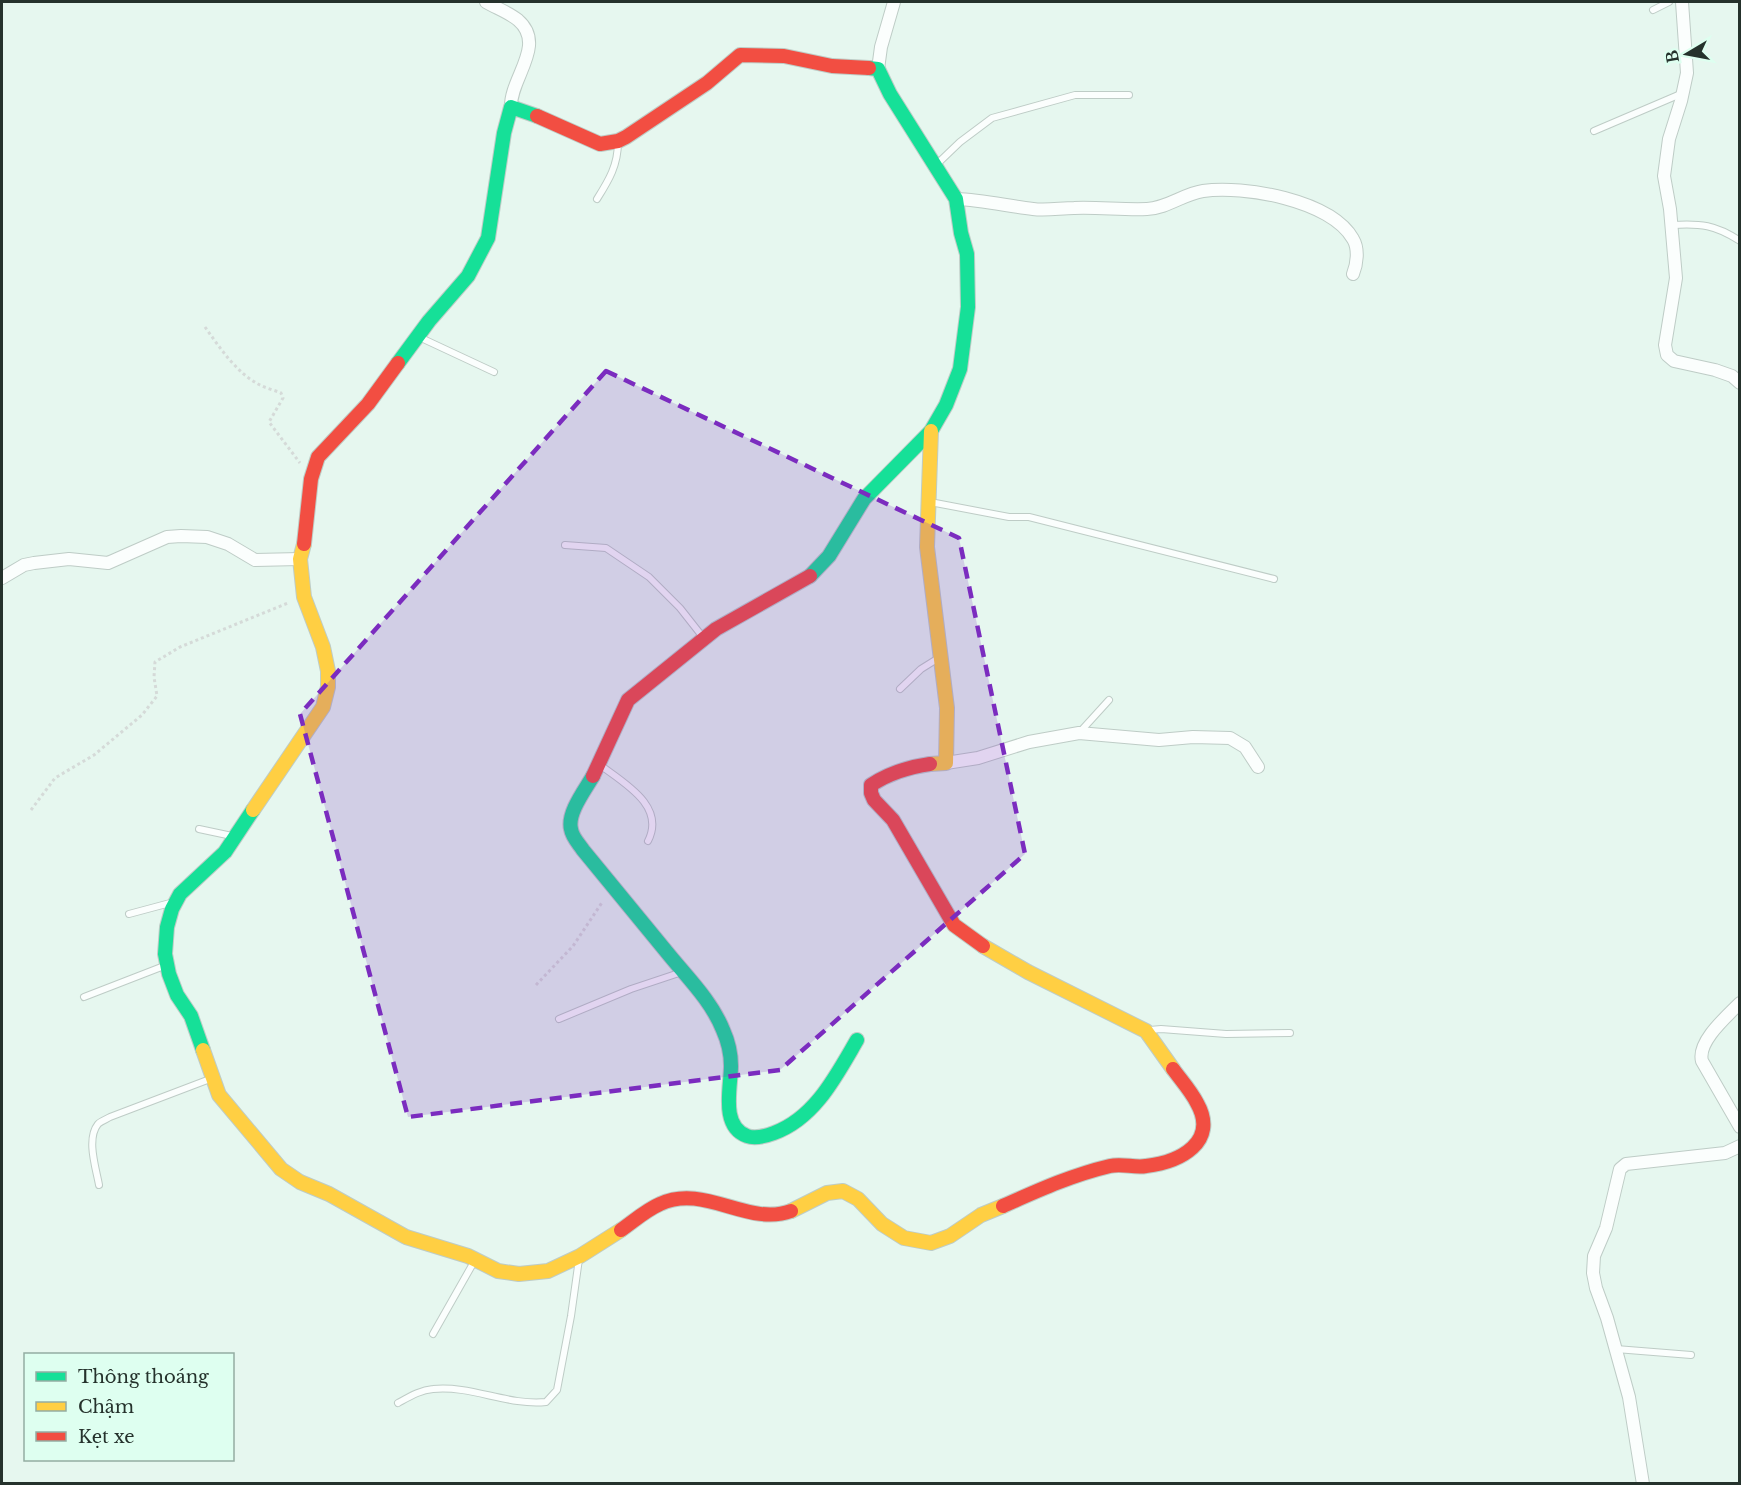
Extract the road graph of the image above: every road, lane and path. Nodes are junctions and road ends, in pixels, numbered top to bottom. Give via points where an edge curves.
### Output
1 (486, 2) edge
2 (894, 2) edge
3 (1669, 2) edge
4 (1682, 2) edge
5 (1653, 10) dead end
6 (878, 69) junction
7 (1683, 93) junction
8 (1129, 95) dead end
9 (511, 107) junction
10 (1594, 131) dead end
11 (618, 141) junction
12 (936, 165) junction
13 (597, 199) dead end
14 (957, 199) junction
15 (1671, 225) junction
16 (1740, 241) edge
17 (1353, 274) dead end
18 (205, 327) dead end
19 (418, 336) junction
20 (494, 372) dead end
21 (1740, 383) edge
22 (932, 431) junction
23 (311, 479) junction
24 (930, 502) junction
25 (565, 545) dead end
26 (300, 559) junction
27 (2, 578) edge
28 (1274, 579) dead end
29 (304, 597) junction
30 (704, 639) junction
31 (940, 657) junction
32 (900, 689) dead end
33 (1109, 700) dead end
34 (1079, 733) junction
35 (945, 763) junction
36 (599, 765) junction
37 (1258, 767) dead end
38 (31, 810) dead end
39 (199, 829) dead end
40 (236, 837) junction
41 (648, 841) dead end
42 (613, 887) junction
43 (177, 901) junction
44 (129, 914) dead end
45 (167, 965) junction
46 (683, 972) junction
47 (536, 985) dead end
48 (84, 997) dead end
49 (1740, 1003) edge
50 (560, 1018) dead end
51 (1146, 1031) junction
52 (1290, 1032) dead end
53 (857, 1040) dead end
54 (214, 1078) junction
55 (1740, 1127) edge
56 (1740, 1146) edge
57 (99, 1185) dead end
58 (580, 1256) junction
59 (476, 1260) junction
60 (433, 1334) dead end
61 (1616, 1349) junction
62 (1691, 1355) dead end
63 (398, 1403) dead end
64 (1643, 1484) edge

1 - 9 street via 518,21 528,36 529,52 511,95
2 - 6 street
3 - 5 lane
4 - 7 street via 1688,72
6 - 11 street via 832,66 784,56 740,55 706,83
6 - 12 street
7 - 10 lane
7 - 15 street via 1665,160
8 - 12 lane via 1075,95 992,118
9 - 11 street via 600,144
9 - 19 street via 488,238 468,276
11 - 13 lane via 611,177
12 - 14 street
14 - 17 street via 1035,209 1147,209 1163,207 1201,191 1250,191 1302,202 1340,224 1354,240 1357,262
14 - 22 street via 967,254 968,307 960,369
15 - 16 lane via 1697,223
15 - 21 street via 1676,278 1665,345 1667,355 1674,361 1732,376
18 - 23 path via 245,375 281,393 283,398 269,422
19 - 20 lane
19 - 23 street via 368,405 318,457
22 - 24 street
22 - 30 street via 864,499 816,571
23 - 26 street
24 - 28 lane via 1029,517
24 - 31 street via 927,547
25 - 30 lane via 606,548 649,577
26 - 27 street via 255,560 207,537 181,536 167,537 108,562 69,559 34,563
26 - 29 street
29 - 38 path via 180,646 154,663 157,696 142,715 93,755 55,778
29 - 40 street via 323,647 328,687 323,707
30 - 36 street via 628,700
31 - 32 lane
31 - 35 street via 947,708
33 - 34 lane
34 - 35 street
34 - 37 street via 1159,740 1230,738 1245,747
35 - 51 street via 906,767 880,778 870,789 874,800 893,820 954,925 972,940 1028,972
36 - 41 lane via 644,801 653,823
36 - 42 street via 574,811 571,832
39 - 40 lane
40 - 43 street
42 - 46 street
42 - 47 path via 573,946
43 - 44 lane
43 - 45 street via 167,927
45 - 48 lane
45 - 54 street
46 - 50 lane
46 - 53 street via 723,1029 731,1064 729,1114 735,1127 747,1136 763,1137 785,1130 809,1110 831,1085
49 - 55 street via 1714,1031 1700,1055
51 - 52 lane
51 - 58 street via 1198,1104 1203,1123 1197,1146 1161,1164 1114,1165 1076,1174 981,1215 950,1236 931,1243 904,1239 843,1191 827,1193 780,1215 759,1214 705,1199 670,1200
54 - 57 lane via 98,1123 93,1136 93,1158
54 - 59 street via 227,1106 282,1169 300,1182 406,1237
56 - 61 street via 1725,1153 1635,1162 1620,1169 1606,1228 1594,1256 1596,1288
58 - 59 street via 548,1270 519,1274 498,1271
58 - 63 lane via 556,1390 546,1402 530,1403 460,1389 432,1389
59 - 60 lane
61 - 62 lane
61 - 64 street via 1629,1397

